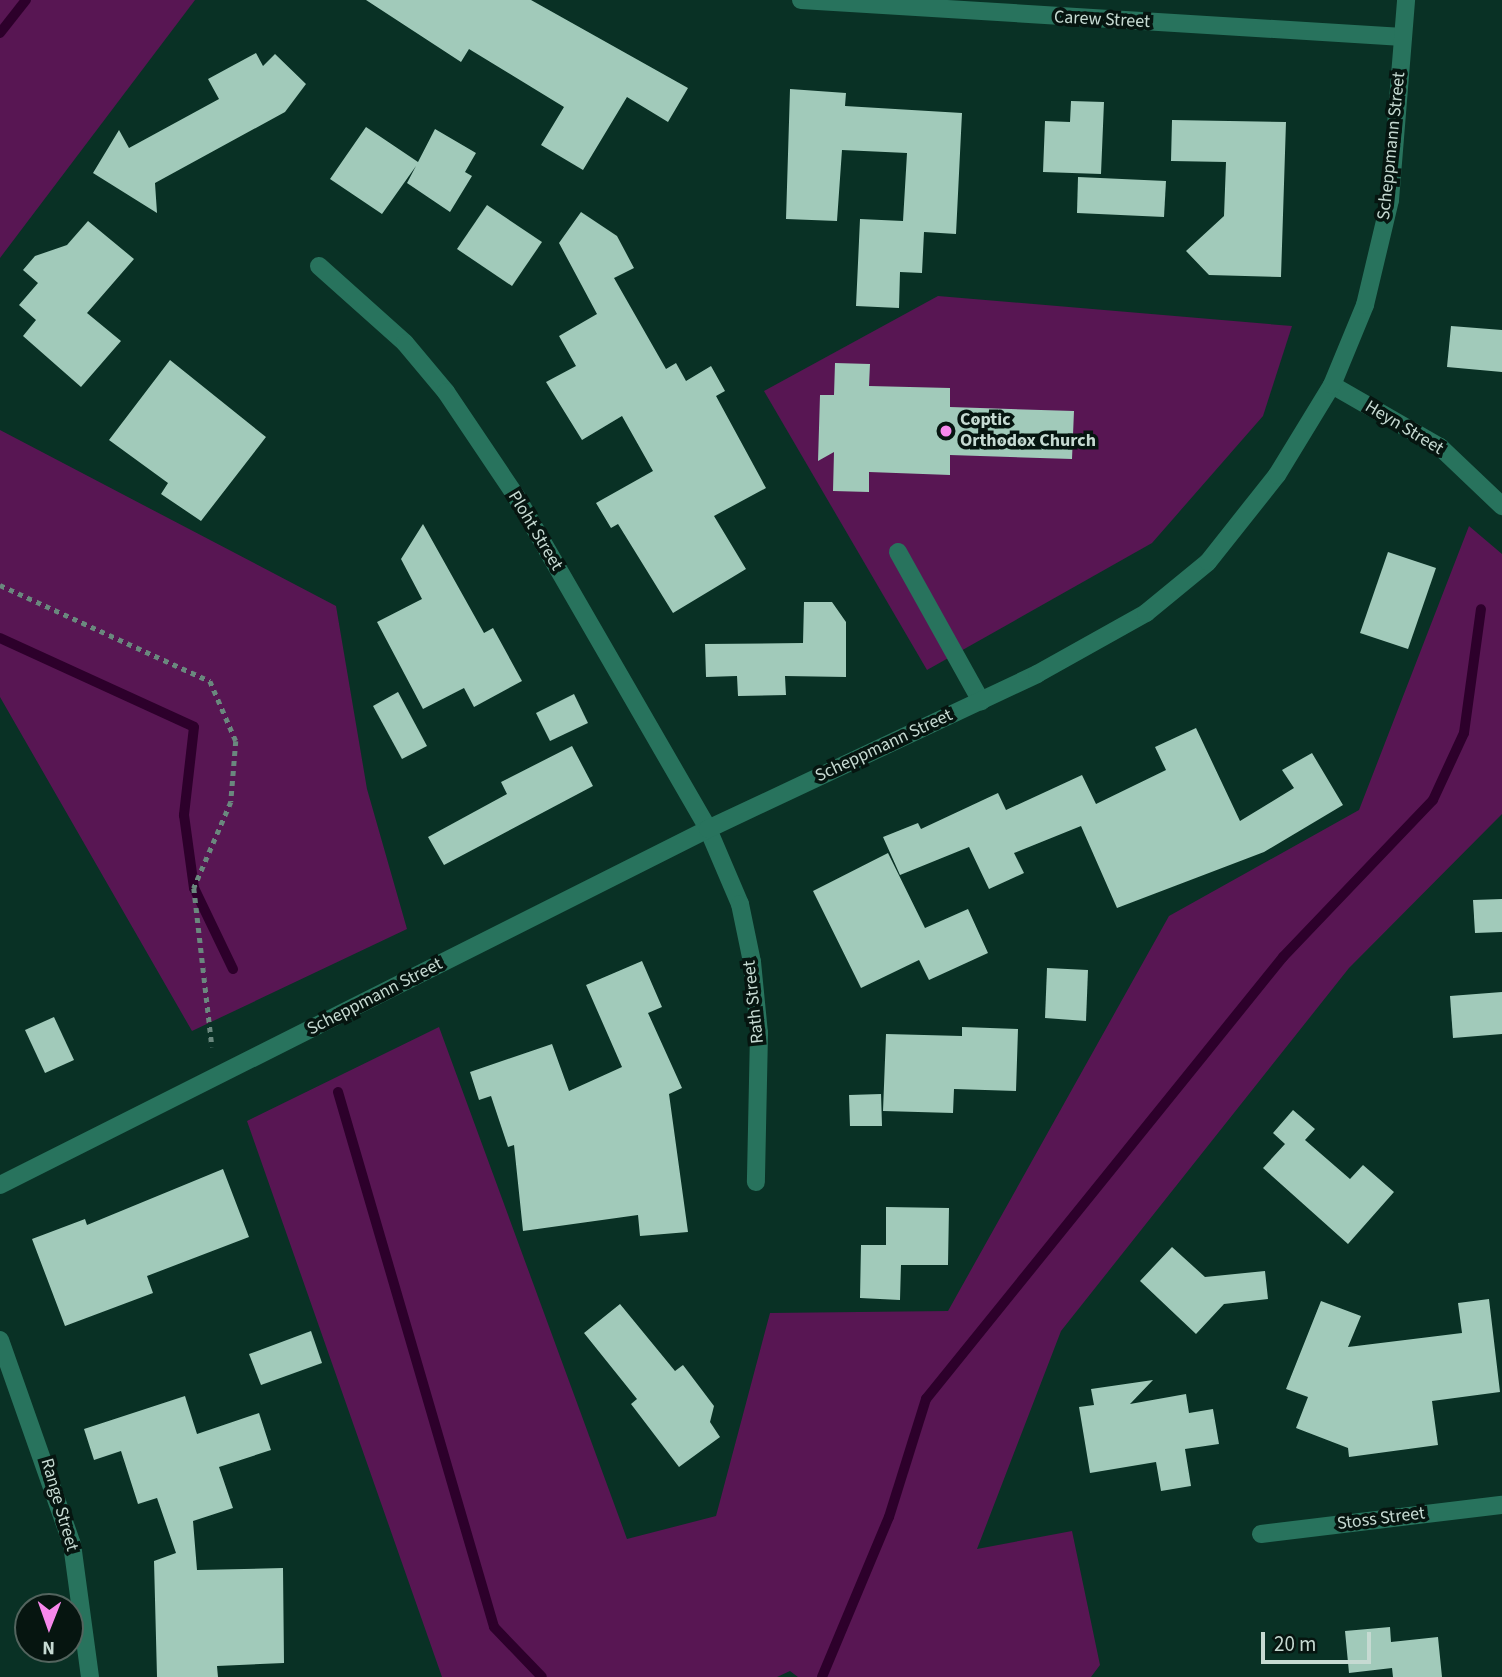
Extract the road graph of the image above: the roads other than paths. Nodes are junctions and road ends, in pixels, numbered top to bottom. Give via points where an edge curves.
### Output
1 (801, 0) edge
2 (1406, 0) edge
3 (1403, 37) junction
4 (319, 266) dead end
5 (1332, 385) junction
6 (1502, 506) edge
7 (898, 552) dead end
8 (981, 701) junction
9 (708, 829) junction
10 (756, 1182) dead end
11 (0, 1185) edge
12 (0, 1340) edge
13 (1502, 1505) edge
14 (1261, 1534) dead end
15 (90, 1677) edge

1 - 3 street, Carew Street
2 - 3 street, Scheppmann Street
3 - 5 street, Scheppmann Street via 1390,200 1365,306
4 - 9 street, Ploht Street via 405,344 446,392 516,496
5 - 6 street, Heyn Street via 1440,447
5 - 8 street, Scheppmann Street via 1278,475 1208,562 1146,613
7 - 8 street
8 - 9 street, Scheppmann Street
9 - 10 street, Rath Street via 740,904 752,962 759,1033
9 - 11 street, Scheppmann Street
12 - 15 street, Range Street via 72,1545
13 - 14 street, Stoss Street

